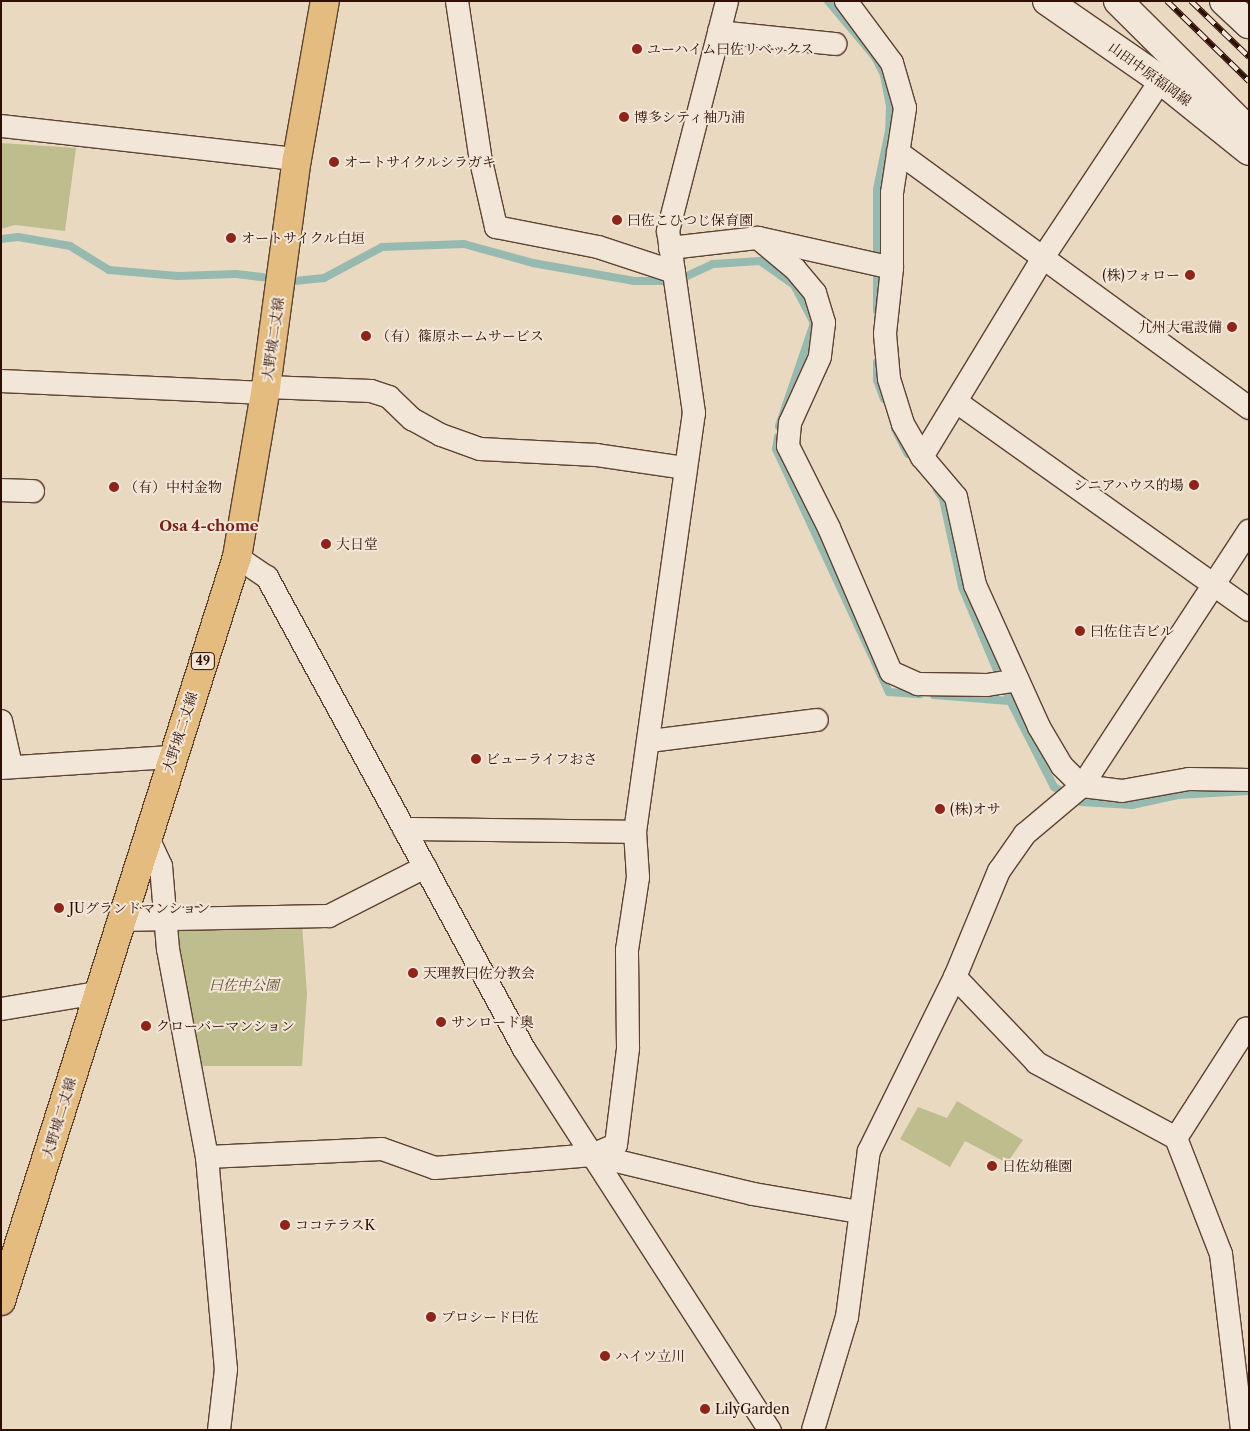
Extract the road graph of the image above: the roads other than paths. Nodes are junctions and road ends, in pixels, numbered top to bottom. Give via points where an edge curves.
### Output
1 (325, 1) edge
2 (457, 1) edge
3 (727, 1) edge
4 (846, 1) edge
5 (1047, 1) edge
6 (1118, 1) edge
7 (1227, 2) edge
8 (1249, 24) edge
9 (719, 32) junction
10 (835, 44) dead end
11 (1162, 80) junction
12 (1, 126) edge
13 (1249, 131) edge
14 (1249, 151) edge
15 (898, 152) junction
16 (297, 159) junction
17 (758, 238) junction
18 (670, 248) junction
19 (1044, 256) junction
20 (892, 268) junction
21 (674, 272) junction
22 (1, 381) edge
23 (266, 390) junction
24 (958, 403) junction
25 (1249, 408) edge
26 (922, 456) junction
27 (685, 468) junction
28 (1, 490) edge
29 (33, 491) dead end
30 (1249, 531) edge
31 (238, 557) junction
32 (1214, 587) junction
33 (1249, 610) edge
34 (1018, 680) junction
35 (817, 720) dead end
36 (1, 721) edge
37 (650, 741) junction
38 (172, 757) junction
39 (6, 766) edge
40 (1249, 780) edge
41 (1082, 786) junction
42 (404, 829) junction
43 (635, 832) junction
44 (147, 836) junction
45 (425, 867) junction
46 (166, 917) junction
47 (119, 920) junction
48 (956, 977) junction
49 (98, 993) junction
50 (1, 1009) edge
51 (1246, 1029) dead end
52 (1176, 1138) junction
53 (592, 1154) junction
54 (207, 1157) junction
55 (859, 1212) junction
56 (1, 1301) edge
57 (219, 1430) edge
58 (770, 1430) edge
59 (813, 1430) edge
60 (1242, 1430) edge

1 - 16 main road, 大野城二丈線 / 49
2 - 21 street via 481,161 496,227 598,247
3 - 9 street
4 - 15 street via 892,63 905,108
5 - 11 main road, 山田中原福岡線
6 - 13 main road
7 - 8 main road
9 - 10 street
9 - 18 street via 668,231
11 - 14 main road, 山田中原福岡線
11 - 19 street
12 - 16 street
15 - 19 street
15 - 20 street via 892,193
16 - 23 main road, 大野城二丈線 / 49
17 - 18 street
17 - 20 street
17 - 34 street via 795,268 815,293 824,323 820,357 790,423 788,446 829,528 890,672 918,684 987,685
18 - 21 street
19 - 24 street
19 - 25 street
20 - 26 street via 885,334 889,379 903,424
21 - 27 street via 694,413
22 - 23 street
23 - 27 street via 371,391 389,397 412,419 441,435 480,449 596,455
23 - 31 main road, 大野城二丈線 / 49
24 - 26 street
24 - 32 street
26 - 34 street via 956,497 974,584
27 - 37 street
28 - 29 street
30 - 32 street
31 - 38 main road, 大野城二丈線 / 49
31 - 42 street via 267,577
32 - 33 street
32 - 41 street
34 - 41 street via 1039,727 1062,766
35 - 37 street
36 - 39 street
37 - 43 street
38 - 39 street
38 - 44 main road, 大野城二丈線 / 49
40 - 41 street via 1189,779 1122,791
41 - 48 street via 1025,834 999,871
42 - 43 street
42 - 45 street
43 - 53 street via 638,877 627,950 628,1048 616,1145
44 - 46 street via 162,866
44 - 47 main road, 大野城二丈線 / 49
45 - 46 street via 329,916
45 - 53 street via 524,1049
46 - 47 street
46 - 54 street via 168,949
47 - 49 main road, 大野城二丈線 / 49
48 - 52 street via 1037,1063
48 - 55 street via 869,1151
49 - 50 street
49 - 56 main road, 大野城二丈線 / 49
51 - 52 street
52 - 60 street via 1221,1254
53 - 54 street via 435,1168 382,1149
53 - 55 street via 753,1194
53 - 58 street
54 - 57 street via 226,1369
55 - 59 street via 847,1317

